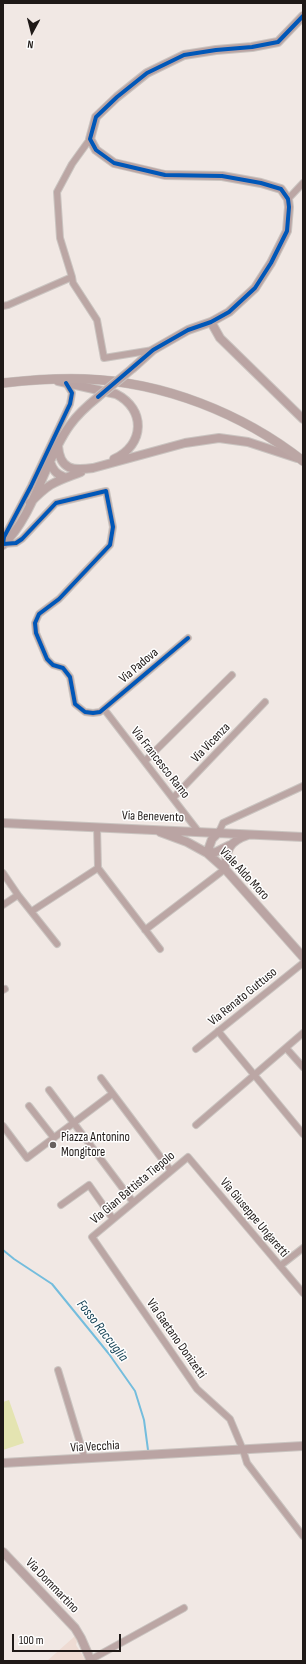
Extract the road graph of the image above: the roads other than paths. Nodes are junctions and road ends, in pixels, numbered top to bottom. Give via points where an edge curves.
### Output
1 (303, 16) edge
2 (90, 139) junction
3 (303, 184) edge
4 (288, 199) junction
5 (72, 277) junction
6 (3, 306) edge
7 (211, 322) junction
8 (153, 350) junction
9 (49, 379) junction
10 (3, 383) edge
11 (66, 383) junction
12 (302, 419) edge
13 (58, 446) junction
14 (301, 457) edge
15 (50, 462) junction
16 (93, 468) junction
17 (64, 478) junction
18 (30, 503) junction
19 (3, 544) edge
20 (188, 638) dead end
21 (232, 675) dead end
22 (265, 702) dead end
23 (104, 709) junction
24 (145, 761) junction
25 (303, 786) edge
26 (173, 798) junction
27 (3, 823) edge
28 (97, 827) junction
29 (151, 830) junction
30 (198, 831) junction
31 (219, 832) junction
32 (253, 834) junction
33 (303, 837) edge
34 (231, 844) junction
35 (207, 853) junction
36 (98, 868) junction
37 (225, 869) junction
38 (3, 873) edge
39 (18, 895) junction
40 (3, 905) edge
41 (32, 911) junction
42 (145, 930) junction
43 (57, 944) dead end
44 (160, 950) dead end
45 (303, 957) edge
46 (303, 963) edge
47 (218, 1032) junction
48 (303, 1033) edge
49 (286, 1048) junction
50 (196, 1049) dead end
51 (303, 1067) edge
52 (255, 1074) junction
53 (100, 1078) dead end
54 (49, 1090) dead end
55 (112, 1094) junction
56 (29, 1106) dead end
57 (72, 1123) junction
58 (196, 1124) dead end
59 (3, 1126) edge
60 (303, 1134) edge
61 (52, 1136) junction
62 (188, 1157) joint
63 (171, 1171) junction
64 (133, 1202) junction
65 (61, 1205) dead end
66 (114, 1219) junction
67 (92, 1237) joint
68 (303, 1248) edge
69 (280, 1266) junction
70 (303, 1293) edge
71 (58, 1370) dead end
72 (303, 1446) edge
73 (243, 1450) junction
74 (85, 1459) junction
75 (3, 1463) edge
76 (303, 1536) edge
77 (3, 1552) edge
78 (184, 1608) dead end
79 (91, 1661) edge

1 - 2 street via 278,42 184,55 147,73 96,117
2 - 4 street via 96,150 114,163 165,175 222,176 260,183 281,189
2 - 5 street via 72,164 57,192 60,238
3 - 4 street
4 - 7 street via 287,231 267,269 255,288 229,312
5 - 6 street
5 - 8 street via 73,283 97,320 104,358
7 - 8 street via 188,330
7 - 12 street via 220,338
8 - 13 street, bridge via 98,397 70,425
9 - 10 main road
9 - 11 street
9 - 14 main road via 108,381 176,395 235,418
11 - 16 street via 116,394 129,403 135,412 137,434 133,445 121,456
11 - 19 street via 72,393 70,404 4,537
13 - 15 street
13 - 16 street via 63,462 69,468
14 - 16 street via 248,442 219,438 185,443
15 - 17 street via 52,469
15 - 18 street
16 - 17 street
17 - 18 street via 51,483
18 - 19 street via 10,538
19 - 23 street via 22,539 56,504 106,491 113,527 110,545 59,600 38,614 35,623 36,633 47,659 66,671 70,677 75,704 89,713
20 - 23 street, Via Padova
21 - 24 street
22 - 26 street, Via Vicenza
23 - 24 street, Via Francesco Ramo
24 - 26 street, Via Francesco Ramo
25 - 31 street via 223,823
26 - 30 street, Via Francesco Ramo
27 - 28 street, Via Benevento
28 - 29 street, Via Benevento
28 - 36 street
29 - 30 street, Via Benevento
29 - 35 street, Viale Aldo Moro via 187,842
30 - 31 street, Via Benevento
31 - 32 street, Via Benevento
31 - 35 street via 212,839
32 - 33 street, Via Benevento
32 - 34 street
34 - 35 street
34 - 37 street via 227,851
35 - 37 street, Viale Aldo Moro
36 - 41 street
36 - 42 street
37 - 42 street
37 - 45 street, Viale Aldo Moro
38 - 39 street
39 - 40 street
39 - 41 street
41 - 43 street
42 - 44 street
46 - 47 street, Via Renato Guttuso
47 - 50 street, Via Renato Guttuso
47 - 52 street
48 - 49 street
49 - 51 street
49 - 52 street
52 - 58 street
52 - 60 street
53 - 55 street
54 - 57 street
55 - 57 street
55 - 63 street
56 - 61 street
57 - 61 street
57 - 64 street
59 - 61 street via 27,1158
62 - 63 street, Via Gian Battista Tiepolo
62 - 69 street, Via Giuseppe Ungaretti
63 - 64 street, Via Gian Battista Tiepolo
64 - 66 street, Via Gian Battista Tiepolo
65 - 66 street via 89,1185
66 - 67 street, Via Gian Battista Tiepolo
67 - 73 street, Via Gaetano Donizetti via 197,1389 230,1419
68 - 69 street
69 - 70 street, Via Giuseppe Ungaretti
71 - 74 street
72 - 73 street, Via Vecchia
73 - 74 street, Via Vecchia
73 - 76 street, Via Gaetano Donizetti via 246,1463
74 - 75 street, Via Vecchia
77 - 79 street, Via Dommartino via 75,1628
78 - 79 street

